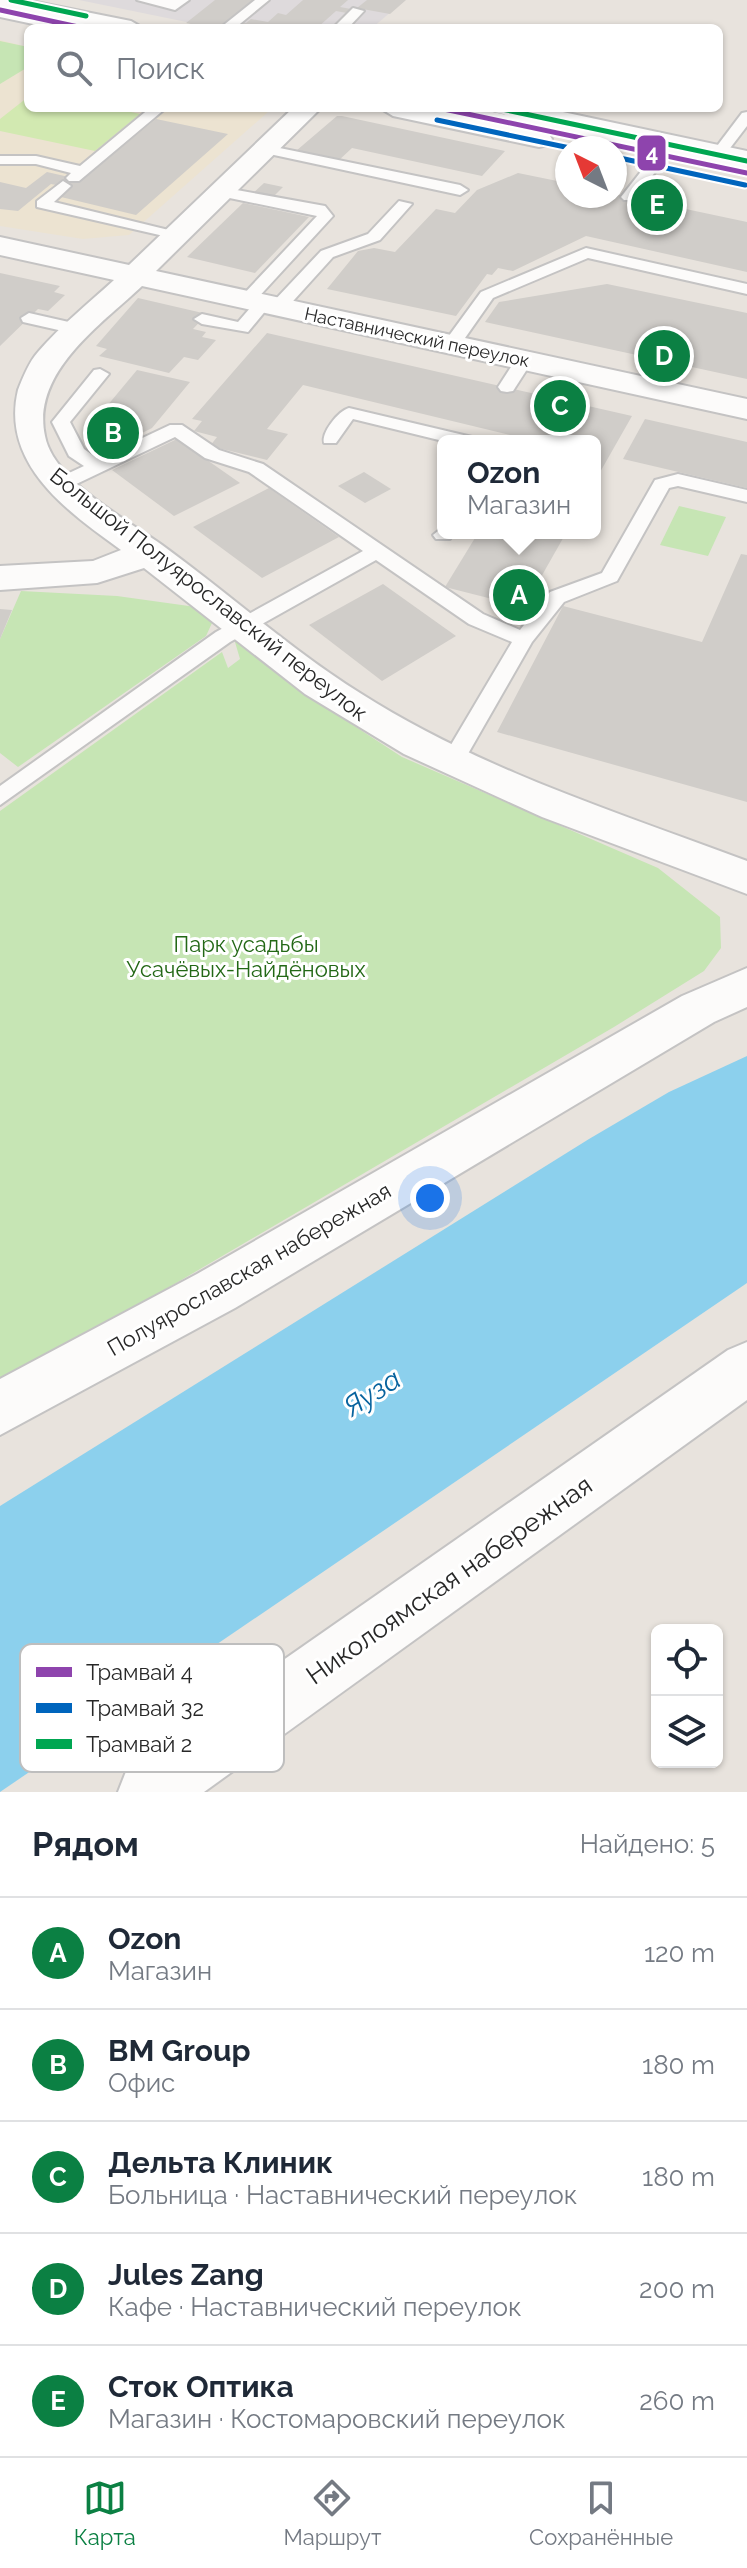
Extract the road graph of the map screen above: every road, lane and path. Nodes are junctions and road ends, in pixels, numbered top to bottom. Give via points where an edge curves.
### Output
1 (143, 0) edge
2 (183, 0) edge
3 (263, 0) edge
4 (0, 2) edge
5 (357, 6) edge
6 (0, 13) edge
7 (0, 24) edge
8 (52, 24) edge
9 (111, 24) edge
10 (232, 24) edge
11 (343, 24) edge
12 (24, 29) edge
13 (154, 112) edge
14 (304, 112) edge
15 (412, 112) edge
16 (473, 112) edge
17 (526, 112) edge
18 (747, 116) edge
19 (555, 142) edge
20 (265, 149) junction
21 (719, 153) junction
22 (627, 157) edge
23 (747, 159) edge
24 (0, 160) edge
25 (655, 163) junction
26 (747, 170) edge
27 (73, 178) junction
28 (747, 183) edge
29 (460, 190) dead end
30 (220, 192) junction
31 (629, 197) dead end
32 (404, 204) dead end
33 (177, 234) junction
34 (597, 238) dead end
35 (0, 246) edge
36 (586, 253) junction
37 (134, 274) junction
38 (747, 289) edge
39 (263, 303) junction
40 (29, 318) dead end
41 (202, 319) dead end
42 (76, 329) junction
43 (452, 344) junction
44 (524, 360) junction
45 (100, 374) dead end
46 (507, 387) dead end
47 (747, 409) edge
48 (467, 435) edge
49 (330, 439) dead end
50 (97, 467) junction
51 (61, 484) junction
52 (747, 496) edge
53 (377, 551) junction
54 (149, 553) junction
55 (0, 578) edge
56 (244, 626) junction
57 (524, 639) junction
58 (453, 760) junction
59 (0, 797) edge
60 (681, 853) junction
61 (747, 878) edge
62 (747, 898) edge
63 (743, 985) edge
64 (747, 1368) edge
65 (0, 1408) edge
66 (284, 1697) edge
67 (178, 1772) edge
68 (150, 1792) edge

1 - 2 lane via 175,6
3 - 10 lane
4 - 9 street
5 - 11 lane
6 - 8 lane
7 - 12 street
13 - 27 lane
14 - 20 street, Большой Полуярославский переулок
15 - 19 street
16 - 26 lane
17 - 21 street
18 - 21 lane
20 - 29 lane
20 - 30 street, Большой Полуярославский переулок
21 - 23 street
22 - 25 street
24 - 27 lane via 36,160
25 - 28 street
25 - 31 lane
27 - 33 lane via 42,204
30 - 33 street, Большой Полуярославский переулок
30 - 39 lane via 320,209 325,216
32 - 39 lane via 374,237 327,254
33 - 37 street, Большой Полуярославский переулок
34 - 36 lane
35 - 37 street, Наставнический переулок
36 - 38 lane
36 - 43 lane via 487,295
37 - 39 street, Наставнический переулок
37 - 42 street, Большой Полуярославский переулок
39 - 41 lane via 242,328
39 - 43 street, Наставнический переулок
40 - 42 lane
42 - 51 street, Большой Полуярославский переулок via 49,359 28,395 27,426 37,460
43 - 44 street, Наставнический переулок
44 - 46 lane
44 - 47 street, Наставнический переулок
45 - 50 lane via 61,422 76,452
48 - 49 lane via 349,413
50 - 51 lane
50 - 53 lane via 176,429 212,454 256,468
51 - 54 street, Большой Полуярославский переулок
52 - 57 lane via 678,480 662,484 610,577 557,597
53 - 56 lane
53 - 57 lane via 476,619
54 - 55 street via 97,572
54 - 56 street, Большой Полуярославский переулок
56 - 58 street, Большой Полуярославский переулок via 372,719
56 - 59 lane
57 - 58 lane
58 - 60 street, Большой Полуярославский переулок via 631,837
60 - 61 street
60 - 62 street
63 - 65 street, Полуярославская набережная via 216,1291
64 - 66 street, Николоямская набережная
67 - 68 street, Николоямская набережная

